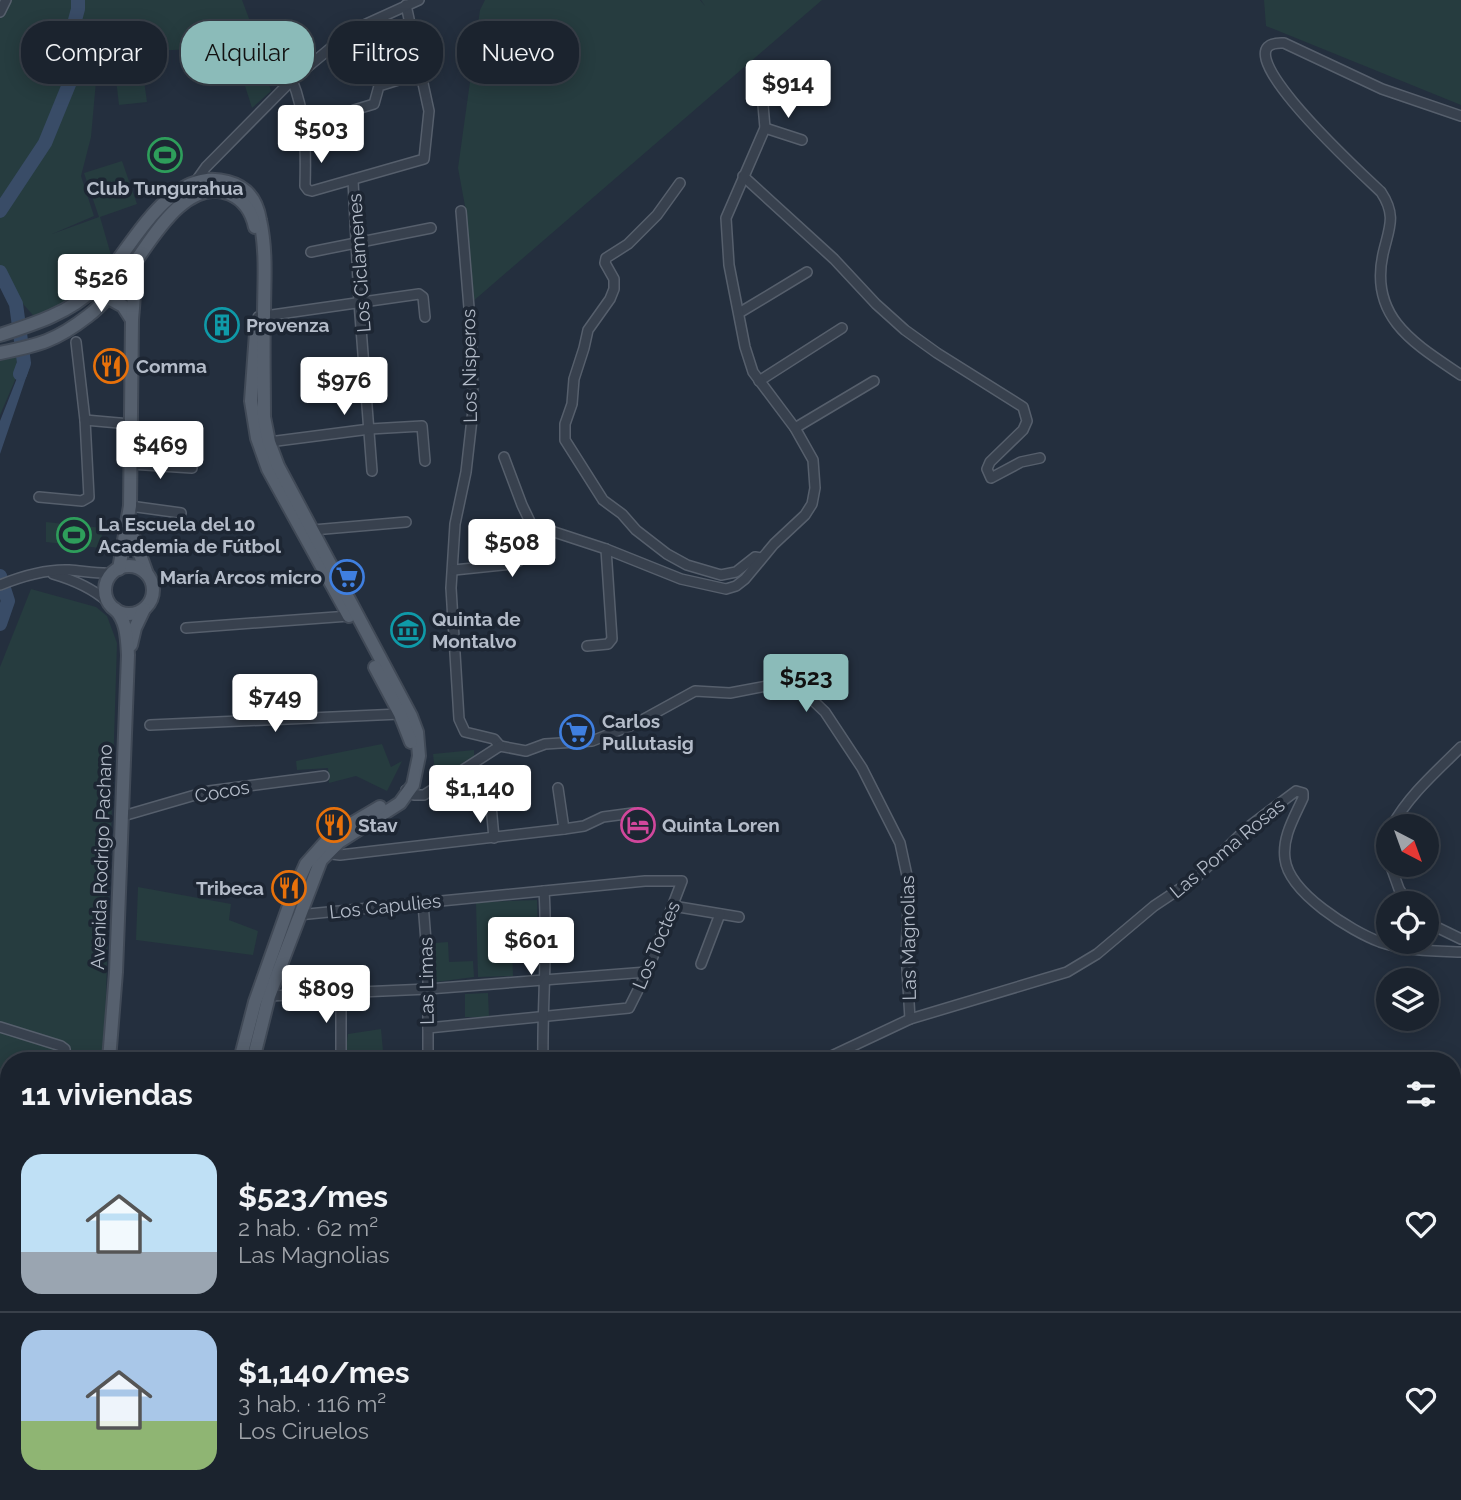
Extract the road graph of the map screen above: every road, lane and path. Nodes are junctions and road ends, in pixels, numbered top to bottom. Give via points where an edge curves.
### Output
1 (6, 0) edge
2 (419, 0) edge
3 (406, 5) junction
4 (0, 12) edge
5 (410, 21) edge
6 (314, 63) edge
7 (760, 70) dead end
8 (288, 84) edge
9 (294, 84) edge
10 (385, 84) edge
11 (423, 84) edge
12 (354, 110) dead end
13 (1461, 116) edge
14 (765, 128) junction
15 (802, 140) dead end
16 (743, 176) junction
17 (353, 180) junction
18 (680, 183) dead end
19 (197, 187) junction
20 (461, 211) dead end
21 (162, 214) junction
22 (430, 228) dead end
23 (357, 243) junction
24 (311, 252) dead end
25 (117, 259) junction
26 (129, 270) junction
27 (807, 272) dead end
28 (95, 288) junction
29 (107, 298) junction
30 (359, 302) junction
31 (739, 313) junction
32 (261, 317) junction
33 (425, 317) dead end
34 (132, 320) junction
35 (842, 328) dead end
36 (0, 335) edge
37 (76, 342) dead end
38 (0, 353) edge
39 (366, 368) junction
40 (307, 374) dead end
41 (1461, 375) edge
42 (759, 381) junction
43 (874, 381) dead end
44 (85, 420) junction
45 (130, 424) junction
46 (795, 428) junction
47 (370, 429) junction
48 (269, 442) junction
49 (504, 457) dead end
50 (1040, 458) dead end
51 (425, 461) dead end
52 (130, 464) junction
53 (192, 468) dead end
54 (372, 471) dead end
55 (39, 497) dead end
56 (130, 506) junction
57 (181, 513) dead end
58 (406, 522) dead end
59 (129, 524) junction
60 (313, 530) junction
61 (534, 530) junction
62 (606, 549) junction
63 (761, 558) junction
64 (454, 570) junction
65 (116, 571) junction
66 (45, 572) junction
67 (147, 574) junction
68 (0, 586) edge
69 (112, 606) junction
70 (144, 608) junction
71 (354, 620) junction
72 (186, 628) dead end
73 (587, 646) dead end
74 (128, 656) junction
75 (400, 714) junction
76 (150, 725) dead end
77 (500, 746) junction
78 (1461, 747) edge
79 (415, 756) junction
80 (324, 776) dead end
81 (558, 789) dead end
82 (407, 790) junction
83 (491, 805) dead end
84 (633, 813) dead end
85 (1400, 814) edge
86 (123, 816) junction
87 (564, 829) junction
88 (494, 838) junction
89 (323, 850) junction
90 (682, 881) joint
91 (544, 891) junction
92 (423, 902) junction
93 (673, 906) junction
94 (720, 914) junction
95 (298, 915) junction
96 (739, 917) dead end
97 (1439, 928) edge
98 (1461, 939) edge
99 (1461, 952) edge
100 (701, 964) dead end
101 (647, 972) junction
102 (546, 980) junction
103 (428, 989) junction
104 (341, 993) junction
105 (269, 996) junction
106 (542, 1017) junction
107 (910, 1019) junction
108 (0, 1027) edge
109 (428, 1028) junction
110 (65, 1052) edge
111 (110, 1052) edge
112 (242, 1052) edge
113 (255, 1052) edge
114 (341, 1052) edge
115 (428, 1052) edge
116 (543, 1052) edge
117 (840, 1052) edge

1 - 4 street
2 - 3 street
3 - 5 street
3 - 6 street via 364,25
7 - 14 street
8 - 19 street via 206,167
9 - 17 street via 306,144 305,186 312,191
10 - 12 street via 379,86 374,104
11 - 17 street via 429,111 426,156
13 - 41 street via 1382,89 1284,43 1268,47 1265,54 1271,72 1310,122 1387,201 1391,222 1380,278 1393,320 1409,338
14 - 15 street
14 - 16 street
16 - 31 street via 725,231
16 - 50 street via 905,330 1023,407 1027,421 1023,430 990,463 991,478
17 - 23 street, Los Ciclamenes
18 - 63 street via 657,215 625,247 606,258 614,289 586,335 565,440 604,500 677,560 721,575
19 - 21 main road
19 - 32 main road via 228,193 250,214 259,254
20 - 64 street, Los Nisperos via 473,410
21 - 25 main road
21 - 26 main road
22 - 23 street
23 - 24 street
23 - 30 street, Los Ciclamenes
25 - 26 main road
25 - 28 main road
26 - 29 main road
26 - 34 main road via 134,291
27 - 31 street
28 - 29 main road
28 - 36 main road via 38,323
29 - 34 main road via 123,306
29 - 38 main road via 46,343
30 - 32 street
30 - 33 street via 419,294
30 - 39 street, Los Ciclamenes
31 - 42 street via 749,362
32 - 48 main road
32 - 71 main road via 251,401 257,438 268,468
34 - 45 main road
35 - 42 street
37 - 44 street
39 - 40 street
39 - 47 street, Los Ciclamenes
42 - 46 street
43 - 46 street
44 - 45 street
44 - 55 street via 89,496 82,501
45 - 52 main road
46 - 63 street via 813,460 812,504
47 - 48 street
47 - 51 street via 422,426
47 - 54 street, Los Ciclamenes
48 - 60 main road
49 - 61 street
52 - 53 street
52 - 56 main road
56 - 57 street
56 - 59 main road
58 - 60 street
59 - 65 main road
59 - 67 main road
60 - 71 main road
61 - 62 street via 545,529
61 - 64 street via 519,561 513,564
62 - 63 street via 681,579 726,589 745,579
62 - 73 street via 612,639 608,644
64 - 77 street, Los Nisperos via 451,602 460,724 465,732 494,739
65 - 66 street
65 - 67 main road via 134,567
65 - 69 main road via 106,587
66 - 68 street
66 - 69 street via 82,584
67 - 70 main road via 152,596
69 - 70 main road via 130,614
69 - 74 main road, Avenida Rodrigo Pachano via 127,634
70 - 74 main road, Avenida Rodrigo Pachano
71 - 72 street
71 - 75 main road
71 - 79 main road via 411,716 417,732
74 - 86 main road, Avenida Rodrigo Pachano
75 - 76 street
75 - 79 main road
77 - 82 street via 424,795
77 - 107 street, Las Magnolias via 526,751 540,745 592,741 695,691 730,693 789,683 799,687 825,712 849,748 900,843 909,885
78 - 85 street
79 - 82 main road
80 - 86 street, Cocos via 209,792
81 - 87 street
82 - 89 main road via 395,807
83 - 88 street
84 - 87 street
86 - 111 main road, Avenida Rodrigo Pachano
87 - 88 street
88 - 89 street via 340,855
89 - 95 main road
89 - 112 main road via 306,864 295,888
90 - 91 street, Los Capulies
90 - 93 street, Los Toctes
91 - 92 street, Los Capulies
91 - 102 street
92 - 95 street, Los Capulies
92 - 103 street, Las Limas
93 - 94 street
93 - 101 street, Los Toctes
94 - 96 street
94 - 100 street
95 - 105 main road
97 - 98 street
99 - 107 street, Las Poma Rosas via 1380,942 1305,894 1285,861 1288,830 1303,798 1303,793 1296,791 1247,828 1196,878 1067,972
101 - 102 street
101 - 106 street, Los Toctes via 629,1008
102 - 103 street
102 - 106 street
103 - 104 street
103 - 109 street, Las Limas
104 - 105 street
104 - 114 street
105 - 113 main road
106 - 109 street
106 - 116 street
107 - 117 street, Las Poma Rosas
108 - 110 street via 61,1046
109 - 115 street, Las Limas

